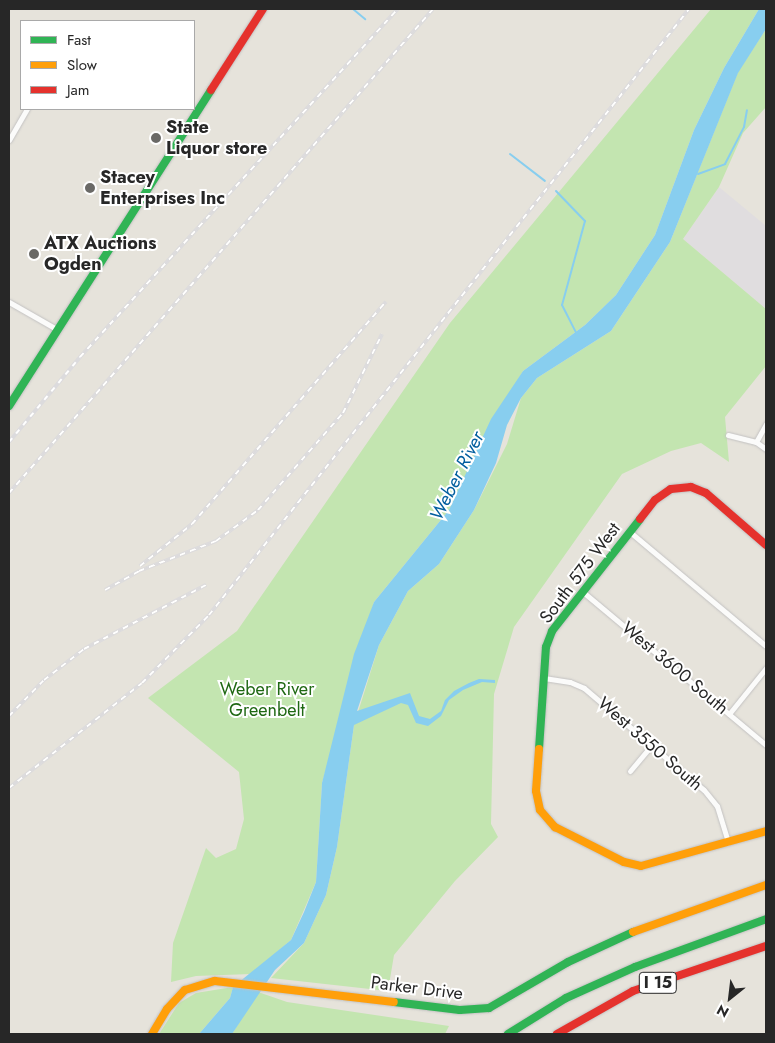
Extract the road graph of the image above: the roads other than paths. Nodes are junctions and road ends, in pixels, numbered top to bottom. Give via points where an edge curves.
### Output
1 (263, 9) edge
2 (26, 110) edge
3 (9, 140) edge
4 (9, 302) edge
5 (58, 330) junction
6 (9, 406) edge
7 (766, 424) edge
8 (728, 435) dead end
9 (756, 442) junction
10 (766, 448) edge
11 (630, 532) junction
12 (766, 545) edge
13 (583, 592) junction
14 (766, 646) edge
15 (766, 668) edge
16 (544, 678) junction
17 (729, 714) junction
18 (652, 745) junction
19 (766, 745) edge
20 (630, 771) dead end
21 (766, 831) edge
22 (728, 842) junction
23 (766, 885) edge
24 (766, 919) edge
25 (766, 946) edge
26 (525, 1021) junction
27 (152, 1034) edge
28 (504, 1034) edge
29 (508, 1034) edge
30 (557, 1034) edge

1 - 5 main road
2 - 3 street
4 - 5 street
5 - 6 main road
7 - 9 street
8 - 9 street
9 - 10 street
11 - 12 main road, South 575 West via 655,500 671,490 691,487 706,493
11 - 13 main road, South 575 West
11 - 14 street
13 - 16 main road, South 575 West via 552,631 546,647
13 - 17 street, West 3600 South
15 - 17 street
16 - 18 street, West 3550 South via 584,688
16 - 22 main road, South 575 West via 536,791 540,810 555,827 624,862 640,866
17 - 19 street, West 3600 South
18 - 20 street
18 - 22 street, West 3550 South via 704,790 717,806
21 - 22 main road
23 - 27 main road, Parker Drive via 682,912 625,935 568,962 489,1008 460,1010 215,980 185,990
24 - 26 main road, I 15 via 635,967 566,998
25 - 30 main road, I 15 via 633,991
26 - 28 main road
26 - 29 main road, I 15

